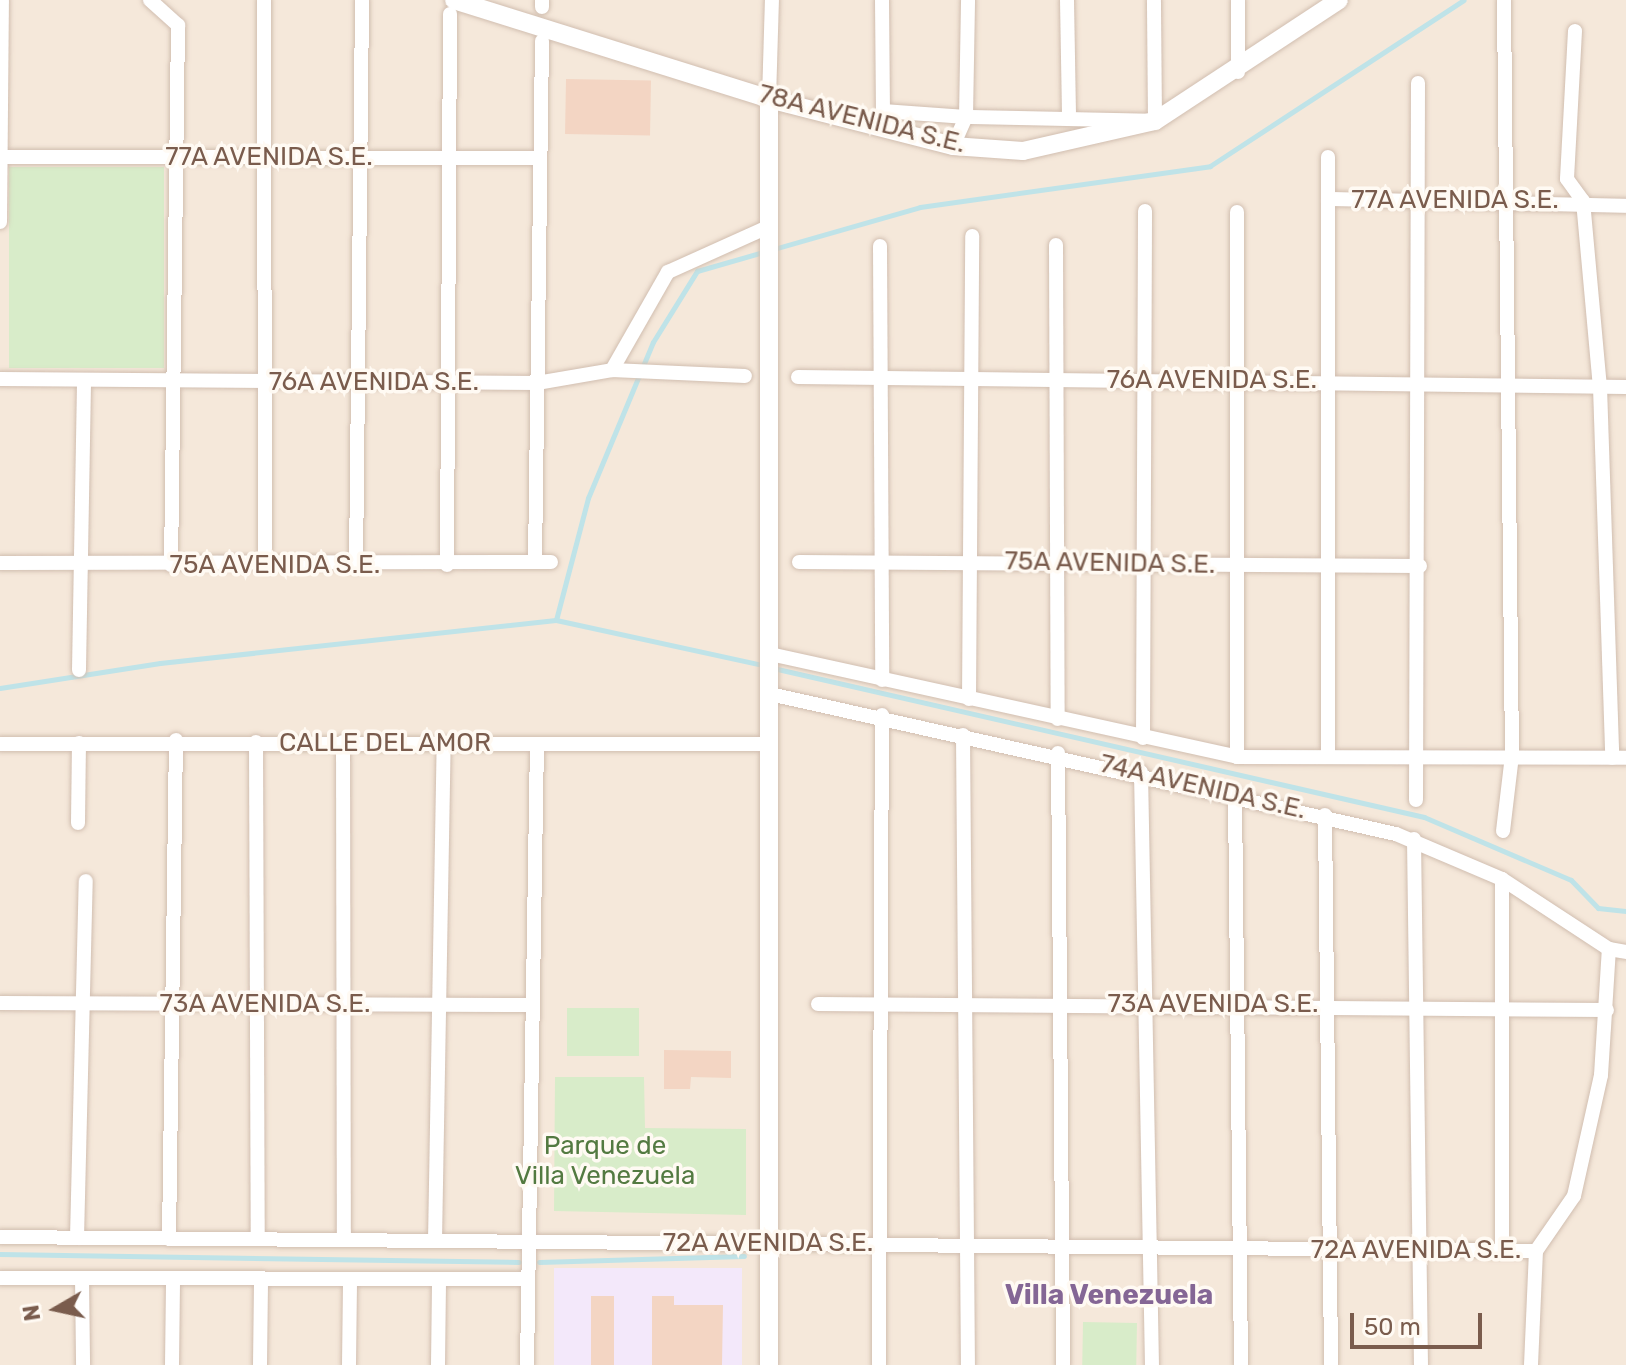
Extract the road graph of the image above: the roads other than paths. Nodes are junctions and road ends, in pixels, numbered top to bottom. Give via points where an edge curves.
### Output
1 (2, 0) edge
2 (150, 0) edge
3 (264, 0) edge
4 (362, 0) edge
5 (772, 0) edge
6 (882, 0) edge
7 (968, 0) edge
8 (1067, 0) edge
9 (1154, 0) edge
10 (1238, 0) edge
11 (1504, 0) edge
12 (1333, 2) edge
13 (452, 7) edge
14 (1575, 31) dead end
15 (542, 41) dead end
16 (1238, 72) junction
17 (1418, 83) dead end
18 (769, 99) junction
19 (966, 117) junction
20 (1069, 117) junction
21 (883, 120) junction
22 (1155, 121) junction
23 (953, 146) junction
24 (0, 157) edge
25 (176, 157) junction
26 (264, 157) junction
27 (1328, 157) dead end
28 (360, 158) junction
29 (449, 158) junction
30 (537, 158) junction
31 (1328, 199) junction
32 (1418, 201) junction
33 (1583, 201) junction
34 (1506, 202) junction
35 (1626, 206) edge
36 (1145, 211) dead end
37 (1237, 212) dead end
38 (0, 222) edge
39 (770, 233) junction
40 (972, 236) dead end
41 (1056, 245) dead end
42 (880, 246) dead end
43 (612, 370) junction
44 (745, 376) dead end
45 (798, 377) dead end
46 (881, 378) junction
47 (971, 378) junction
48 (0, 379) edge
49 (1056, 379) junction
50 (1144, 379) junction
51 (1235, 380) junction
52 (84, 381) junction
53 (265, 381) junction
54 (1328, 381) junction
55 (1419, 381) junction
56 (171, 382) junction
57 (359, 382) junction
58 (448, 382) junction
59 (1508, 382) junction
60 (537, 383) junction
61 (1600, 387) junction
62 (1626, 387) edge
63 (881, 561) junction
64 (535, 562) junction
65 (551, 562) dead end
66 (799, 562) dead end
67 (971, 562) junction
68 (0, 563) edge
69 (1057, 563) junction
70 (1237, 564) junction
71 (81, 565) junction
72 (171, 565) junction
73 (265, 565) junction
74 (447, 565) junction
75 (1144, 565) junction
76 (1328, 565) junction
77 (356, 566) junction
78 (1420, 566) junction
79 (770, 654) junction
80 (79, 670) dead end
81 (882, 680) junction
82 (770, 694) junction
83 (969, 699) junction
84 (882, 715) junction
85 (1058, 719) junction
86 (963, 735) junction
87 (1143, 738) junction
88 (176, 740) junction
89 (256, 742) junction
90 (343, 742) junction
91 (79, 743) junction
92 (444, 743) junction
93 (0, 744) edge
94 (537, 744) junction
95 (770, 744) junction
96 (1058, 753) junction
97 (1328, 755) junction
98 (1512, 756) junction
99 (1237, 757) junction
100 (1416, 757) junction
101 (1619, 758) edge
102 (1141, 772) junction
103 (1235, 794) junction
104 (1416, 800) dead end
105 (1325, 815) junction
106 (78, 823) dead end
107 (1503, 831) dead end
108 (1414, 839) junction
109 (1502, 879) junction
110 (86, 881) dead end
111 (1609, 949) junction
112 (1626, 952) edge
113 (0, 1003) edge
114 (83, 1003) junction
115 (881, 1003) junction
116 (970, 1003) junction
117 (172, 1004) junction
118 (257, 1004) junction
119 (343, 1004) junction
120 (818, 1004) dead end
121 (1061, 1004) junction
122 (1147, 1004) junction
123 (1239, 1004) junction
124 (1328, 1004) junction
125 (1416, 1004) junction
126 (435, 1005) junction
127 (529, 1005) junction
128 (1503, 1006) junction
129 (1607, 1010) junction
130 (0, 1237) edge
131 (77, 1238) junction
132 (169, 1239) junction
133 (258, 1239) junction
134 (344, 1240) junction
135 (435, 1241) junction
136 (528, 1242) junction
137 (880, 1243) junction
138 (771, 1244) junction
139 (970, 1245) junction
140 (1066, 1247) junction
141 (1419, 1248) junction
142 (1153, 1249) junction
143 (1242, 1249) junction
144 (1502, 1249) junction
145 (1331, 1250) junction
146 (1536, 1251) junction
147 (0, 1278) edge
148 (82, 1278) junction
149 (173, 1279) junction
150 (261, 1279) junction
151 (350, 1279) junction
152 (439, 1279) junction
153 (527, 1279) junction
154 (83, 1365) edge
155 (172, 1365) edge
156 (260, 1365) edge
157 (349, 1365) edge
158 (438, 1365) edge
159 (527, 1365) edge
160 (769, 1365) edge
161 (879, 1365) edge
162 (968, 1365) edge
163 (1063, 1365) edge
164 (1152, 1365) edge
165 (1241, 1365) edge
166 (1331, 1365) edge
167 (1421, 1365) edge
168 (1531, 1365) edge

1 - 24 street
2 - 25 street via 178,25
3 - 26 street
4 - 28 street
5 - 18 street
6 - 21 street
7 - 19 street
8 - 20 street
9 - 22 street
10 - 16 street
11 - 34 street
12 - 16 street, 78A AVENIDA S.E.
13 - 18 street, 78A AVENIDA S.E.
13 - 29 street
14 - 33 street via 1567,179
15 - 30 street
16 - 22 street, 78A AVENIDA S.E.
17 - 32 street
18 - 21 street, 78A AVENIDA S.E.
18 - 39 street
19 - 20 street
19 - 21 street
19 - 23 street
20 - 22 street
21 - 23 street, 78A AVENIDA S.E.
22 - 23 street, 78A AVENIDA S.E. via 1062,147
24 - 25 street, 77A AVENIDA S.E.
24 - 38 street
25 - 26 street, 77A AVENIDA S.E.
25 - 56 street
26 - 28 street, 77A AVENIDA S.E.
26 - 53 street
27 - 31 street
28 - 29 street, 77A AVENIDA S.E.
28 - 57 street
29 - 30 street, 77A AVENIDA S.E.
29 - 58 street
30 - 60 street
31 - 32 street, 77A AVENIDA S.E.
31 - 54 street
32 - 34 street, 77A AVENIDA S.E.
32 - 55 street
33 - 34 street, 77A AVENIDA S.E.
33 - 35 street, 77A AVENIDA S.E.
33 - 61 street
34 - 59 street
36 - 50 street
37 - 51 street
39 - 43 street via 668,272
39 - 79 street
40 - 47 street
41 - 49 street
42 - 46 street
43 - 44 street, 76A AVENIDA S.E. via 655,377
43 - 60 street, 76A AVENIDA S.E.
45 - 46 street, 76A AVENIDA S.E.
46 - 47 street, 76A AVENIDA S.E.
46 - 63 street
47 - 49 street, 76A AVENIDA S.E.
47 - 67 street
48 - 52 street, 76A AVENIDA S.E.
49 - 50 street, 76A AVENIDA S.E.
49 - 69 street
50 - 51 street, 76A AVENIDA S.E.
50 - 75 street
51 - 54 street, 76A AVENIDA S.E.
51 - 70 street
52 - 56 street, 76A AVENIDA S.E.
52 - 71 street
53 - 56 street, 76A AVENIDA S.E.
53 - 57 street, 76A AVENIDA S.E.
53 - 73 street
54 - 55 street, 76A AVENIDA S.E.
54 - 76 street
55 - 59 street, 76A AVENIDA S.E.
55 - 78 street
56 - 72 street
57 - 58 street, 76A AVENIDA S.E.
57 - 77 street
58 - 60 street, 76A AVENIDA S.E.
58 - 74 street
59 - 61 street, 76A AVENIDA S.E.
59 - 98 street
60 - 64 street
61 - 62 street, 76A AVENIDA S.E.
61 - 101 street
63 - 66 street, 75A AVENIDA S.E.
63 - 67 street, 75A AVENIDA S.E.
63 - 81 street
64 - 65 street, 75A AVENIDA S.E.
64 - 74 street, 75A AVENIDA S.E.
67 - 69 street, 75A AVENIDA S.E.
67 - 83 street
68 - 71 street, 75A AVENIDA S.E.
69 - 75 street, 75A AVENIDA S.E.
69 - 85 street
70 - 75 street, 75A AVENIDA S.E.
70 - 76 street, 75A AVENIDA S.E.
70 - 99 street
71 - 72 street, 75A AVENIDA S.E.
71 - 80 street
72 - 73 street, 75A AVENIDA S.E.
73 - 77 street, 75A AVENIDA S.E.
74 - 77 street, 75A AVENIDA S.E.
75 - 87 street
76 - 78 street, 75A AVENIDA S.E.
76 - 97 street
78 - 100 street
79 - 81 street, 74A AVENIDA S.E.
79 - 82 street
81 - 83 street, 74A AVENIDA S.E.
82 - 84 street, 74A AVENIDA S.E.
82 - 95 street
83 - 85 street, 74A AVENIDA S.E.
84 - 86 street, 74A AVENIDA S.E.
84 - 115 street
85 - 87 street, 74A AVENIDA S.E.
86 - 96 street, 74A AVENIDA S.E.
86 - 116 street
87 - 99 street, 74A AVENIDA S.E.
88 - 89 street, CALLE DEL AMOR
88 - 91 street, CALLE DEL AMOR
88 - 117 street
89 - 90 street, CALLE DEL AMOR
89 - 118 street
90 - 92 street, CALLE DEL AMOR
90 - 119 street
91 - 93 street, CALLE DEL AMOR
91 - 106 street
92 - 94 street, CALLE DEL AMOR
92 - 126 street
94 - 95 street, CALLE DEL AMOR
94 - 127 street
95 - 138 street
96 - 102 street, 74A AVENIDA S.E.
96 - 121 street
97 - 99 street, 74A AVENIDA S.E.
97 - 100 street, 74A AVENIDA S.E.
98 - 100 street, 74A AVENIDA S.E.
98 - 101 street, 74A AVENIDA S.E.
98 - 107 street
100 - 104 street
102 - 103 street, 74A AVENIDA S.E.
102 - 122 street
103 - 105 street, 74A AVENIDA S.E.
103 - 123 street
105 - 108 street, 74A AVENIDA S.E.
105 - 124 street
108 - 109 street, 74A AVENIDA S.E.
108 - 125 street
109 - 111 street, 74A AVENIDA S.E.
109 - 128 street
110 - 114 street
111 - 112 street
111 - 129 street
113 - 114 street, 73A AVENIDA S.E.
114 - 117 street, 73A AVENIDA S.E.
114 - 131 street
115 - 116 street, 73A AVENIDA S.E.
115 - 120 street, 73A AVENIDA S.E.
115 - 137 street
116 - 121 street, 73A AVENIDA S.E.
116 - 139 street
117 - 118 street, 73A AVENIDA S.E.
117 - 132 street
118 - 119 street, 73A AVENIDA S.E.
118 - 133 street
119 - 126 street, 73A AVENIDA S.E.
119 - 134 street
121 - 122 street, 73A AVENIDA S.E.
121 - 140 street
122 - 123 street, 73A AVENIDA S.E.
122 - 142 street
123 - 124 street, 73A AVENIDA S.E.
123 - 143 street
124 - 125 street, 73A AVENIDA S.E.
124 - 145 street
125 - 128 street, 73A AVENIDA S.E.
125 - 141 street
126 - 127 street, 73A AVENIDA S.E.
126 - 135 street
127 - 136 street
128 - 129 street, 73A AVENIDA S.E.
128 - 144 street
129 - 146 street via 1574,1196
130 - 131 street, 72A AVENIDA S.E.
131 - 132 street, 72A AVENIDA S.E.
132 - 133 street, 72A AVENIDA S.E.
133 - 134 street, 72A AVENIDA S.E.
134 - 135 street, 72A AVENIDA S.E.
135 - 136 street, 72A AVENIDA S.E.
136 - 138 street, 72A AVENIDA S.E.
136 - 153 street
137 - 138 street, 72A AVENIDA S.E.
137 - 139 street, 72A AVENIDA S.E.
137 - 161 street
138 - 160 street
139 - 140 street, 72A AVENIDA S.E.
139 - 162 street
140 - 142 street, 72A AVENIDA S.E.
140 - 163 street
141 - 144 street, 72A AVENIDA S.E.
141 - 145 street, 72A AVENIDA S.E.
141 - 167 street
142 - 143 street, 72A AVENIDA S.E.
142 - 164 street
143 - 145 street, 72A AVENIDA S.E.
143 - 165 street
144 - 146 street, 72A AVENIDA S.E.
145 - 166 street
146 - 168 street
147 - 148 street
148 - 149 street
148 - 154 street
149 - 150 street
149 - 155 street
150 - 151 street
150 - 156 street
151 - 152 street
151 - 157 street
152 - 153 street
152 - 158 street
153 - 159 street

